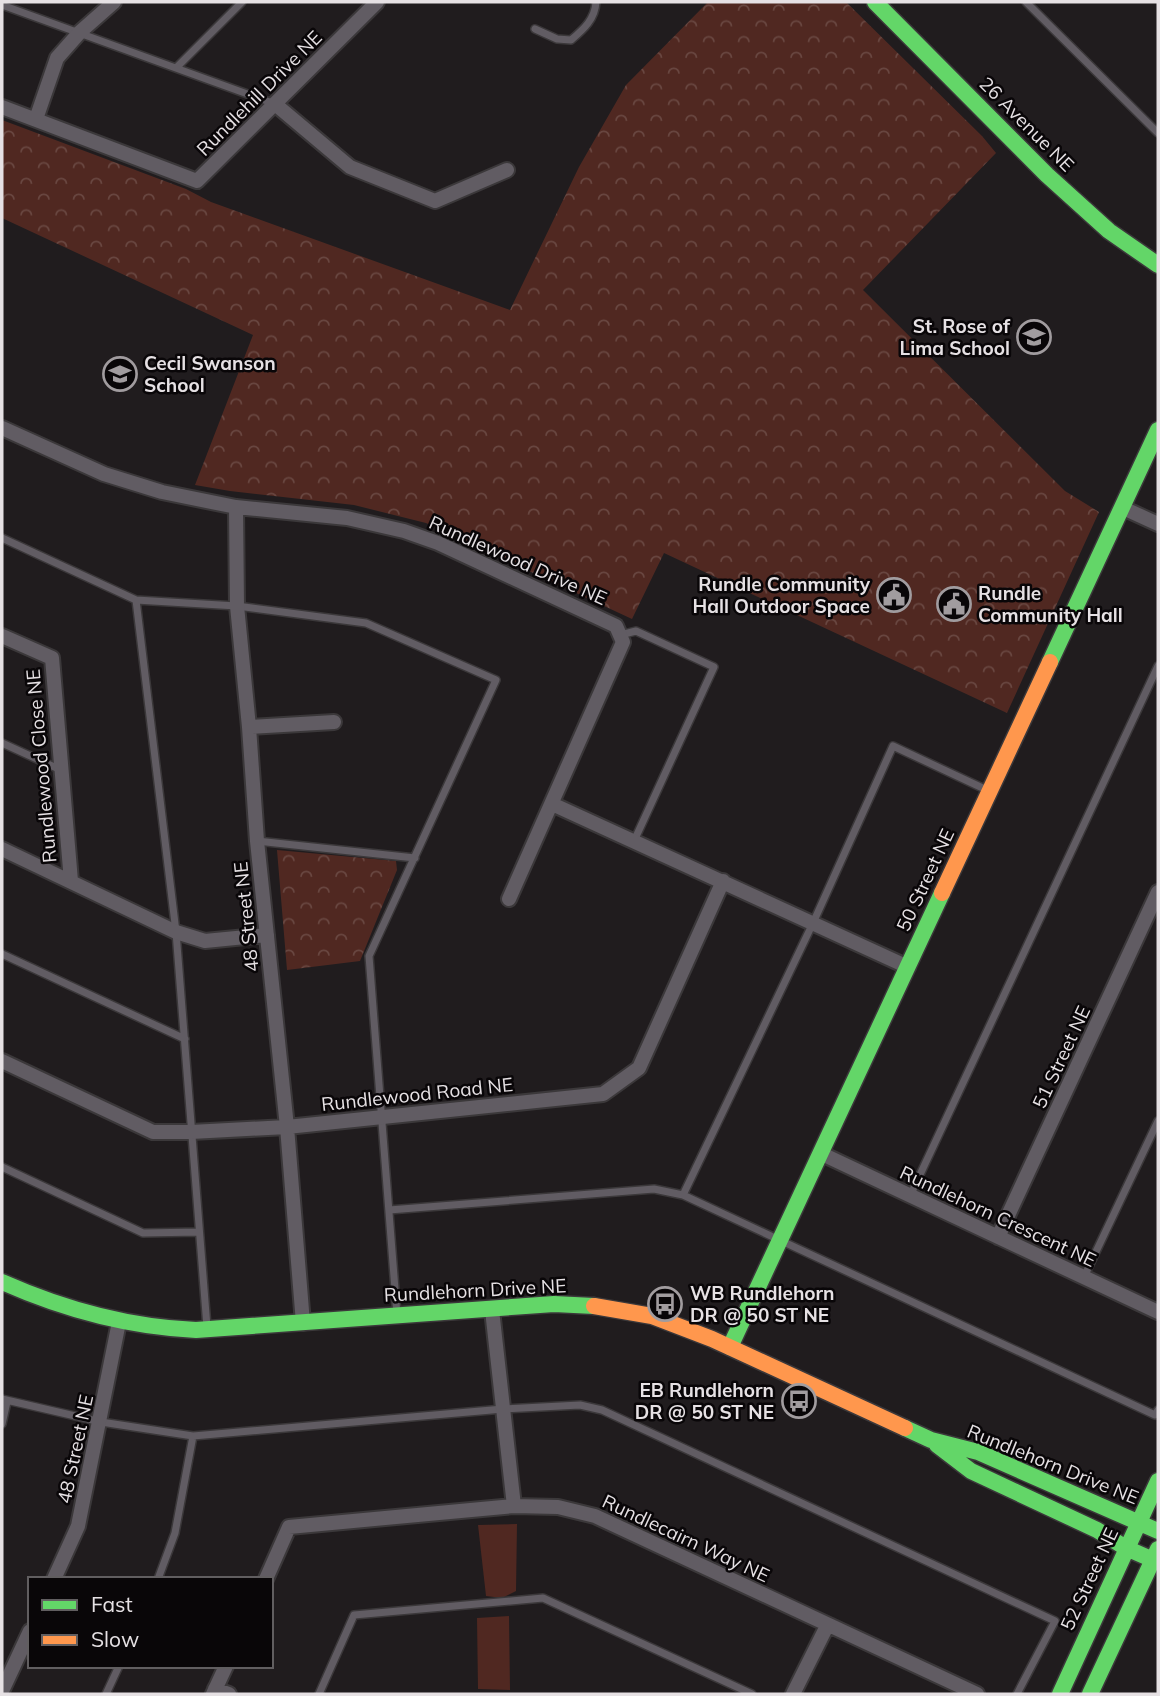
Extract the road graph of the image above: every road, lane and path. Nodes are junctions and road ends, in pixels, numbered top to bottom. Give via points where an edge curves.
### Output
1 (114, 2) edge
2 (242, 2) edge
3 (377, 2) edge
4 (596, 2) edge
5 (875, 2) edge
6 (1026, 2) edge
7 (2, 5) edge
8 (535, 29) dead end
9 (80, 32) junction
10 (177, 67) junction
11 (275, 104) junction
12 (2, 107) edge
13 (36, 119) junction
14 (1158, 133) edge
15 (507, 170) dead end
16 (1158, 265) edge
17 (2, 428) edge
18 (1158, 430) edge
19 (236, 507) junction
20 (1123, 508) junction
21 (1158, 524) edge
22 (2, 538) edge
23 (136, 600) junction
24 (237, 606) junction
25 (620, 635) junction
26 (2, 636) edge
27 (1158, 666) edge
28 (334, 722) dead end
29 (249, 727) junction
30 (2, 743) edge
31 (61, 769) junction
32 (990, 791) junction
33 (552, 804) junction
34 (257, 841) junction
35 (634, 841) junction
36 (2, 849) edge
37 (415, 858) junction
38 (71, 881) junction
39 (723, 881) junction
40 (1158, 892) edge
41 (509, 899) dead end
42 (813, 923) junction
43 (176, 932) junction
44 (267, 935) junction
45 (2, 954) edge
46 (908, 967) junction
47 (185, 1039) junction
48 (2, 1061) edge
49 (381, 1117) junction
50 (1158, 1121) edge
51 (287, 1127) junction
52 (191, 1132) junction
53 (822, 1154) junction
54 (2, 1167) edge
55 (683, 1195) junction
56 (910, 1196) junction
57 (388, 1210) junction
58 (198, 1232) junction
59 (999, 1237) junction
60 (780, 1241) junction
61 (1084, 1277) junction
62 (2, 1282) edge
63 (492, 1310) junction
64 (1158, 1312) edge
65 (397, 1316) junction
66 (119, 1322) junction
67 (303, 1323) junction
68 (207, 1330) junction
69 (730, 1347) junction
70 (4, 1400) edge
71 (503, 1409) junction
72 (1158, 1410) edge
73 (101, 1422) junction
74 (2, 1424) edge
75 (192, 1436) junction
76 (931, 1440) junction
77 (1158, 1481) edge
78 (514, 1506) junction
79 (1139, 1521) junction
80 (1158, 1531) edge
81 (1126, 1548) junction
82 (1157, 1556) edge
83 (55, 1577) edge
84 (159, 1577) edge
85 (267, 1577) edge
86 (827, 1626) junction
87 (28, 1635) edge
88 (118, 1668) edge
89 (225, 1668) edge
90 (2, 1691) edge
91 (219, 1693) edge
92 (106, 1694) edge
93 (319, 1694) edge
94 (752, 1694) edge
95 (793, 1694) edge
96 (977, 1694) edge
97 (1017, 1694) edge
98 (1060, 1694) edge
99 (1090, 1694) edge

1 - 9 street
2 - 10 lane
3 - 11 street, Rundlehill Drive NE
4 - 8 lane via 587,26 571,40
5 - 16 street, 26 Avenue NE via 1047,175 1109,231
6 - 14 lane
7 - 9 lane
9 - 10 lane
9 - 13 street via 57,58
10 - 11 lane
11 - 13 street, Rundlehill Drive NE via 197,181
11 - 15 street via 350,167 435,201
12 - 13 street, Rundlehill Drive NE
17 - 19 street, Rundlewood Drive NE via 104,474
18 - 20 street, 50 Street NE
19 - 24 street, 48 Street NE
19 - 25 street, Rundlewood Drive NE via 347,518 404,531 616,626
20 - 21 street
20 - 32 street, 50 Street NE
22 - 23 lane
23 - 24 lane
23 - 43 lane
24 - 29 street, 48 Street NE
24 - 37 lane via 366,623 496,680
25 - 33 street via 623,642
25 - 35 lane via 636,631 714,667
26 - 31 street, Rundlewood Close NE via 52,659
27 - 56 lane
28 - 29 street
29 - 34 street, 48 Street NE
30 - 31 lane
31 - 38 street, Rundlewood Close NE
32 - 42 lane via 893,746
32 - 46 street, 50 Street NE
33 - 35 street
33 - 41 street
34 - 37 lane
34 - 44 street, 48 Street NE
35 - 39 street
36 - 38 street, Rundlewood Close NE
37 - 49 lane via 369,956
38 - 43 street, Rundlewood Close NE
39 - 42 street
39 - 49 street, Rundlewood Road NE via 639,1068 603,1094
40 - 59 street, 51 Street NE
42 - 46 street
42 - 55 lane
43 - 44 street, Rundlewood Close NE via 205,941
43 - 47 lane
44 - 51 street, 48 Street NE
45 - 47 lane
46 - 53 street, 50 Street NE
47 - 52 lane
48 - 52 street, Rundlewood Road NE via 153,1132
49 - 51 street, Rundlewood Road NE
49 - 57 lane
50 - 61 lane
51 - 52 street, Rundlewood Road NE
51 - 67 street, 48 Street NE
52 - 58 lane
53 - 56 street, Rundlehorn Crescent NE
53 - 60 street, 50 Street NE
54 - 58 lane via 143,1233
55 - 57 lane via 654,1189
55 - 60 lane
56 - 59 street, Rundlehorn Crescent NE
57 - 65 lane
58 - 68 lane
59 - 61 street, Rundlehorn Crescent NE
60 - 69 street, 50 Street NE
60 - 72 lane via 1156,1416
61 - 64 street, Rundlehorn Crescent NE
62 - 66 street, Rundlehorn Drive NE
63 - 65 street, Rundlehorn Drive NE
63 - 69 street, Rundlehorn Drive NE via 554,1304 603,1306 652,1316
63 - 71 street
65 - 67 street, Rundlehorn Drive NE
66 - 68 street, Rundlehorn Drive NE
66 - 73 street, 48 Street NE
67 - 68 street, Rundlehorn Drive NE
69 - 76 street, Rundlehorn Drive NE
70 - 73 lane
70 - 74 lane
71 - 75 lane
71 - 78 street
71 - 97 lane via 579,1405 602,1410 1055,1620
73 - 75 lane
73 - 83 street, 48 Street NE via 78,1526
75 - 84 lane via 175,1533
76 - 79 street, Rundlehorn Drive NE via 978,1452
76 - 81 street, Rundlehorn Drive NE via 971,1471
77 - 79 street, 52 Street NE
78 - 85 street, Rundlecairn Way NE via 289,1527
78 - 86 street, Rundlecairn Way NE via 558,1507 595,1516
79 - 80 street, Rundlehorn Drive NE
79 - 81 street, 52 Street NE
81 - 82 street, Rundlehorn Drive NE
81 - 98 street, 52 Street NE
82 - 99 street
86 - 95 street
86 - 96 street, Rundlecairn Way NE
87 - 90 street
88 - 92 lane
89 - 91 street
93 - 94 lane via 354,1615 543,1598

